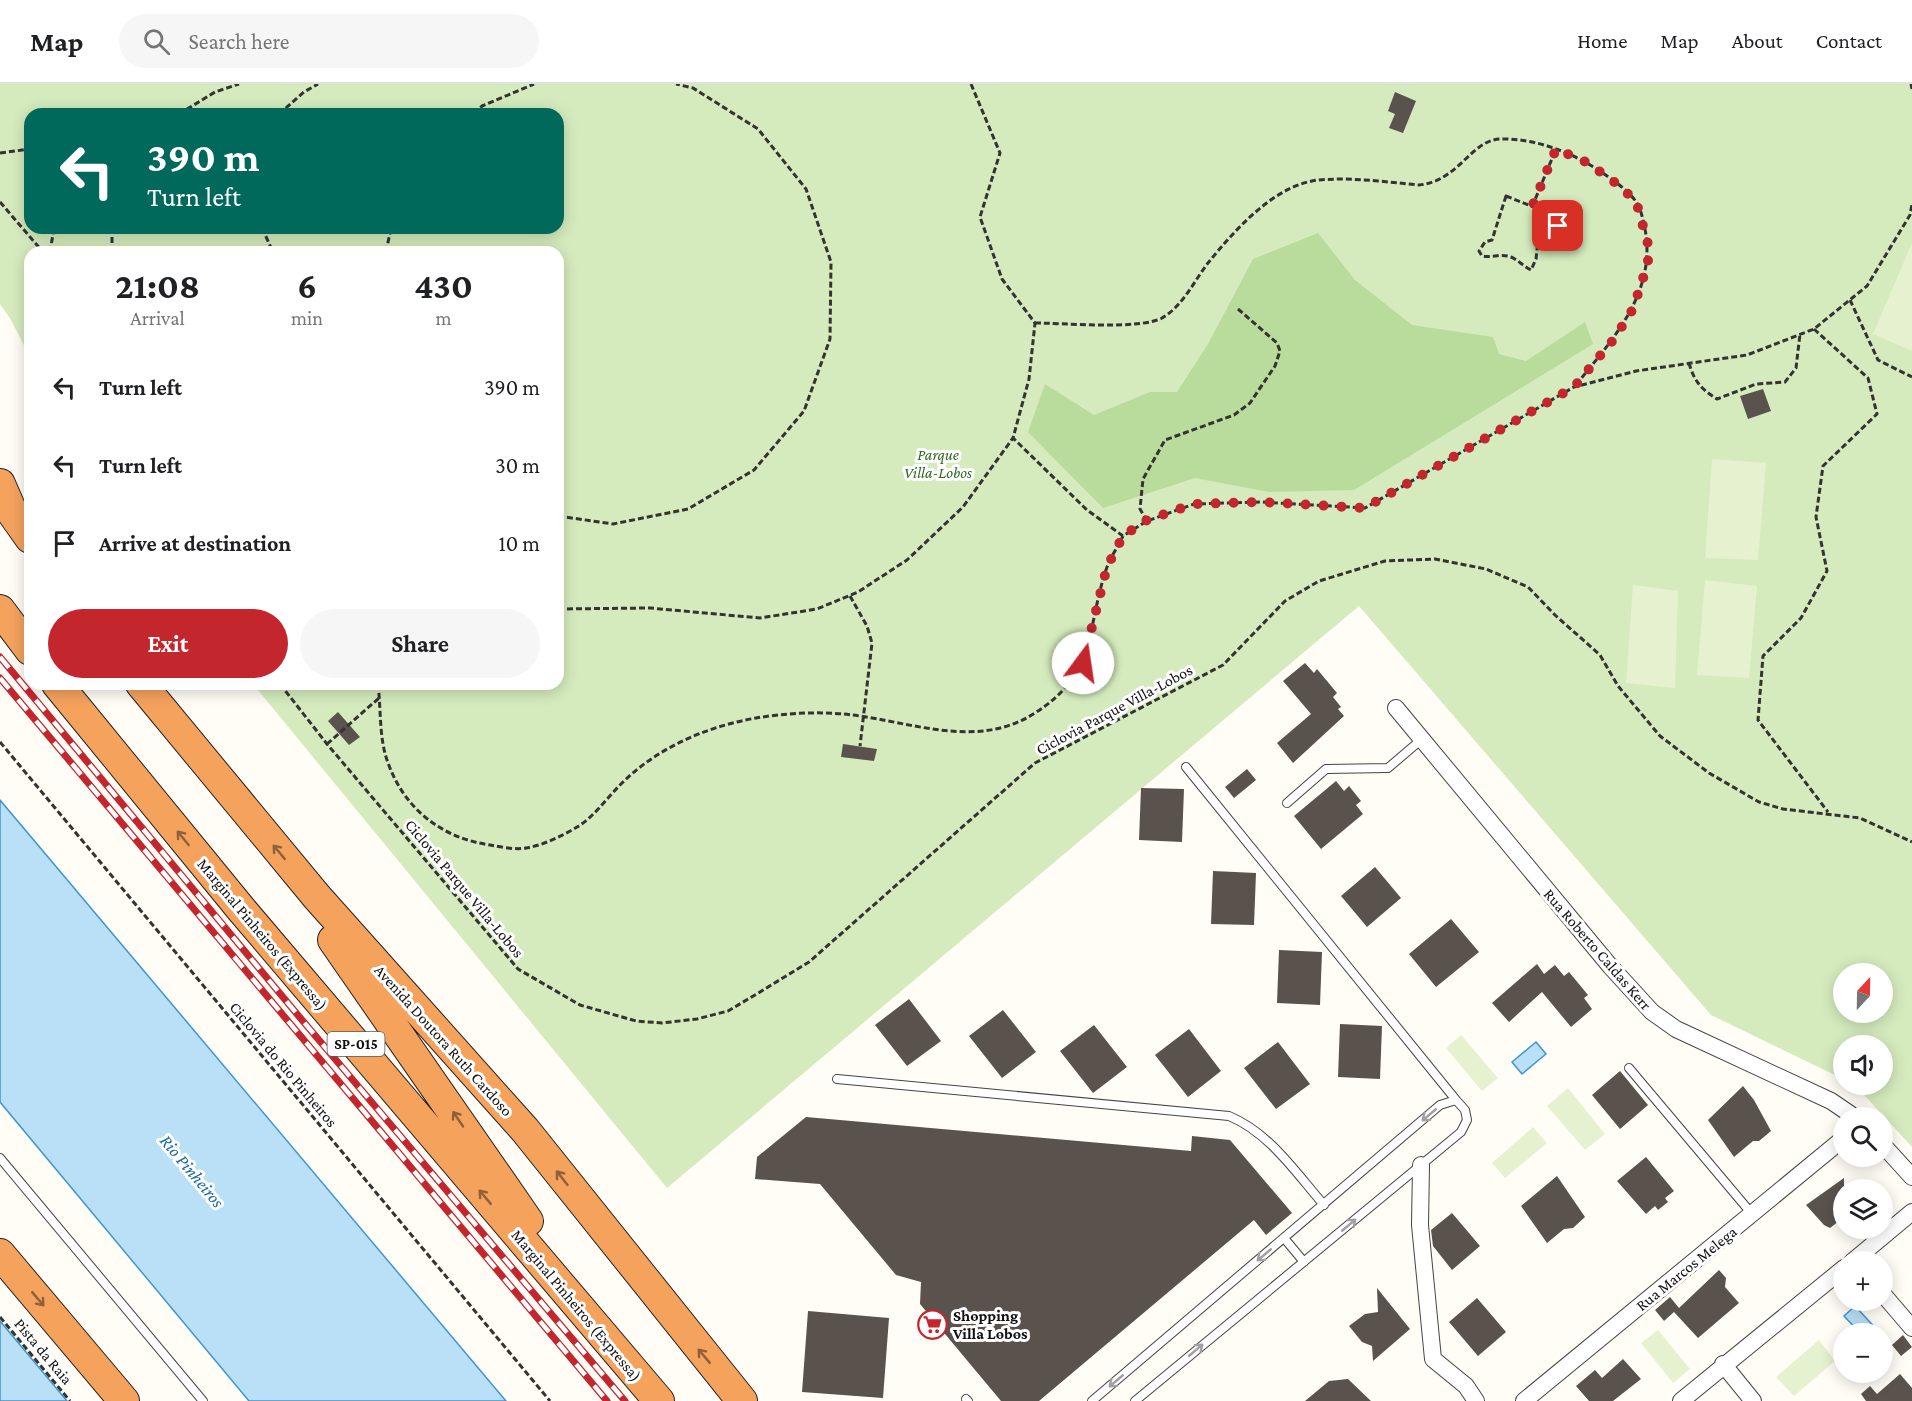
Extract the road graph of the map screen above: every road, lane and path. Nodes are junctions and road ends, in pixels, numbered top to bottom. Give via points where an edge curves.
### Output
1 (239, 84) edge
2 (318, 84) edge
3 (534, 84) edge
4 (676, 84) edge
5 (971, 84) edge
6 (1911, 84) edge
7 (693, 86) edge
8 (1912, 89) edge
9 (189, 108) edge
10 (286, 108) edge
11 (480, 108) edge
12 (1556, 149) junction
13 (24, 150) edge
14 (0, 153) edge
15 (0, 202) edge
16 (1912, 204) edge
17 (1532, 207) junction
18 (24, 230) edge
19 (28, 234) edge
20 (38, 246) edge
21 (1850, 300) junction
22 (1238, 309) dead end
23 (1035, 323) junction
24 (1814, 329) junction
25 (1800, 334) junction
26 (1689, 363) junction
27 (1912, 377) edge
28 (1574, 387) junction
29 (1013, 438) junction
30 (0, 484) edge
31 (7, 505) edge
32 (564, 517) edge
33 (1147, 520) junction
34 (24, 529) edge
35 (1123, 536) junction
36 (850, 596) junction
37 (564, 609) edge
38 (0, 610) edge
39 (24, 642) edge
40 (62, 690) edge
41 (146, 690) edge
42 (285, 690) edge
43 (378, 690) edge
44 (379, 698) junction
45 (1396, 708) dead end
46 (864, 717) junction
47 (1422, 739) junction
48 (0, 742) edge
49 (327, 744) junction
50 (860, 746) dead end
51 (1186, 767) dead end
52 (1287, 803) dead end
53 (1828, 812) junction
54 (1912, 842) edge
55 (317, 897) junction
56 (1629, 1068) dead end
57 (837, 1079) dead end
58 (1456, 1100) junction
59 (1840, 1107) edge
60 (1833, 1147) edge
61 (1893, 1156) edge
62 (0, 1158) edge
63 (1421, 1165) junction
64 (1912, 1177) edge
65 (1324, 1205) junction
66 (1912, 1212) edge
67 (1752, 1214) junction
68 (1284, 1238) junction
69 (1866, 1251) edge
70 (0, 1254) edge
71 (1304, 1262) junction
72 (1833, 1278) edge
73 (1893, 1306) edge
74 (0, 1317) edge
75 (594, 1325) junction
76 (1912, 1328) edge
77 (1723, 1364) junction
78 (1527, 1400) edge
79 (70, 1401) edge
80 (124, 1401) edge
81 (203, 1401) edge
82 (550, 1401) edge
83 (659, 1401) edge
84 (742, 1401) edge
85 (1092, 1401) edge
86 (1135, 1401) edge
87 (1476, 1401) edge
88 (1681, 1401) edge
89 (1753, 1401) edge

1 - 9 path via 215,92
2 - 10 path
3 - 11 path
4 - 7 path
5 - 23 path via 1000,153 980,217 1002,279
6 - 8 path
7 - 32 path via 758,129 806,189 831,262 830,339 804,411 754,470 688,509 613,524
12 - 17 path
12 - 23 path via 1521,139 1497,139 1478,147 1452,173 1435,183 1317,180 1262,206 1235,229 1178,306 1161,319 1142,324
12 - 28 path via 1586,162 1636,201 1648,244 1648,263 1633,309
13 - 14 path
15 - 18 path
16 - 21 path via 1910,215 1867,286
17 - 17 path via 1546,212 1558,226 1538,241 1531,270 1520,266 1513,257 1482,256 1479,251 1492,240 1506,195
19 - 20 path
21 - 24 path
21 - 27 path via 1878,360
22 - 33 path via 1277,343 1280,351 1275,366 1250,403 1234,415 1165,440 1143,479 1140,509
23 - 29 path via 1029,379
24 - 25 path
24 - 53 path via 1868,378 1877,414 1823,466 1816,518 1827,571 1801,618 1763,656 1758,720
25 - 26 path via 1747,355
25 - 26 path via 1796,368 1785,382 1756,384 1717,399 1701,389
26 - 28 path
28 - 33 path via 1365,508 1261,502 1194,504
29 - 35 path via 1087,510
29 - 36 path via 955,514 907,560
30 - 31 highway
31 - 34 highway
33 - 35 path
35 - 46 path via 1107,567 1083,663 1059,694 1035,714 1005,727 965,732 930,730
36 - 37 path via 817,609 760,618 650,608
36 - 46 path via 872,643
38 - 39 highway
75 -> 40 highway, Marginal Pinheiros (Expressa) / SP-015 via 241,909
55 -> 41 highway, Avenida Doutora Ruth Cardoso
42 - 49 path, Ciclovia Parque Villa-Lobos
43 - 44 path
44 - 46 path via 386,759 421,815 442,831 471,843 524,849 580,826 642,764 700,732 793,713
44 - 49 path
45 - 47 street, Rua Roberto Caldas Kerr
46 - 50 path
47 - 52 lane via 1388,768 1326,769
47 - 59 street, Rua Roberto Caldas Kerr via 1652,1012 1676,1029
48 - 82 path, Ciclovia do Rio Pinheiros
49 - 53 path, Ciclovia Parque Villa-Lobos via 518,969 580,1005 636,1022 697,1019 728,1011 809,962 1035,763 1223,665 1284,602 1319,581 1385,561 1435,559 1486,569 1528,587 1600,655 1618,686 1660,736 1710,773 1759,802
51 - 58 lane
53 - 54 path, Ciclovia Parque Villa-Lobos via 1860,818
75 -> 55 highway via 532,1227 329,934 319,913
84 -> 55 highway, Avenida Doutora Ruth Cardoso via 525,1130
56 - 67 lane
57 - 65 lane via 1229,1116 1250,1124 1262,1134
58 - 63 lane via 1465,1110 1466,1125
58 -> 65 lane via 1440,1105
60 - 67 street, Rua Marcos Melega
61 - 64 street
62 - 81 lane
71 -> 63 lane
63 - 87 street via 1420,1225 1433,1359 1466,1386
65 - 68 lane
66 - 69 street
67 - 78 street, Rua Marcos Melega
68 - 71 lane
68 -> 85 lane
70 -> 80 highway
86 -> 71 lane
72 - 77 street
73 - 76 street
74 - 79 path, Pista da Raia
75 - 83 highway, Marginal Pinheiros (Expressa) / SP-015
77 - 88 street
77 - 89 street

